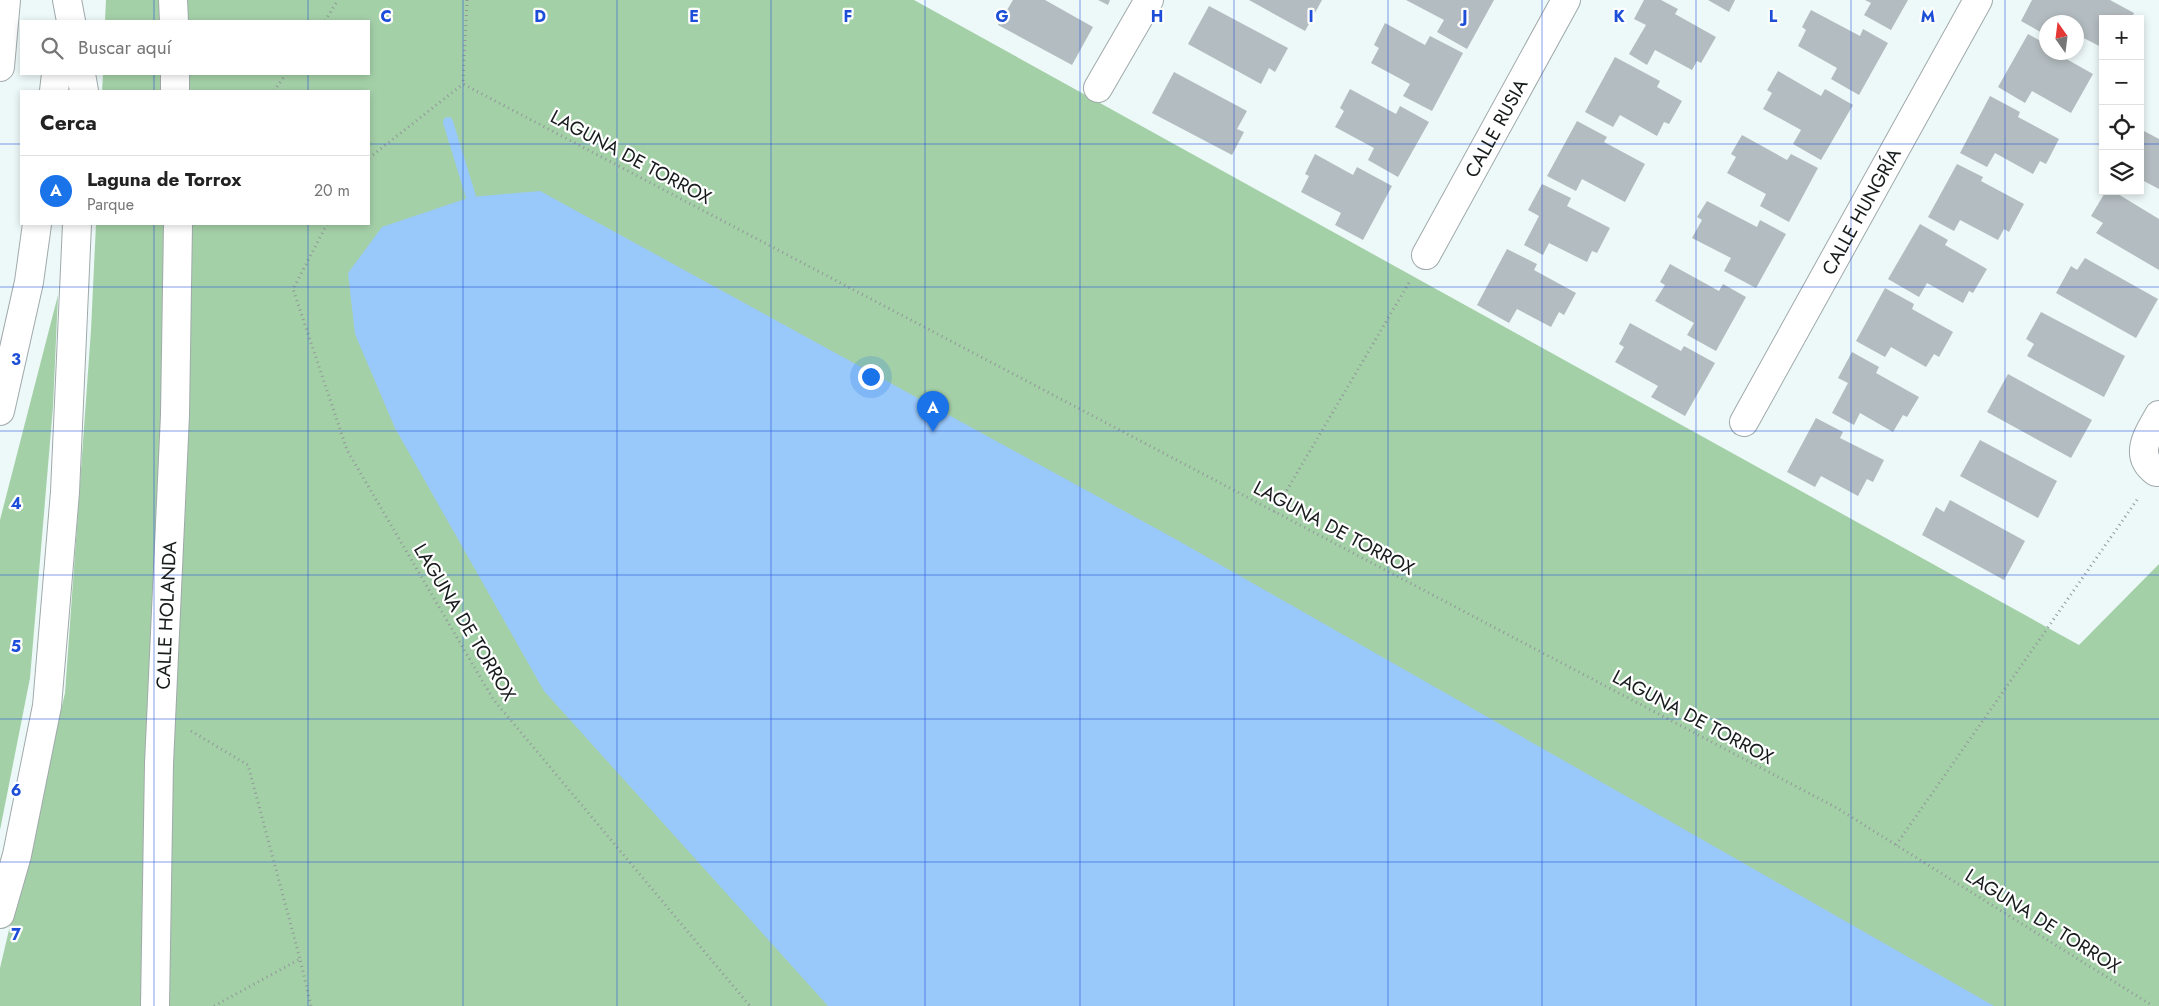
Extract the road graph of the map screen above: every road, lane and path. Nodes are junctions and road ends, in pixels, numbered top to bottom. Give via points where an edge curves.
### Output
1 (6, 0) edge
2 (63, 0) edge
3 (67, 0) edge
4 (173, 0) edge
5 (338, 0) edge
6 (467, 0) edge
7 (1149, 0) edge
8 (1566, 0) edge
9 (1978, 0) edge
10 (61, 20) edge
11 (71, 20) edge
12 (174, 20) edge
13 (326, 20) edge
14 (0, 67) edge
15 (56, 75) edge
16 (81, 75) edge
17 (175, 75) edge
18 (285, 75) edge
19 (463, 84) junction
20 (1098, 88) dead end
21 (54, 90) edge
22 (84, 90) edge
23 (175, 90) edge
24 (275, 90) edge
25 (370, 157) edge
26 (36, 225) edge
27 (77, 225) edge
28 (178, 225) edge
29 (326, 225) edge
30 (1426, 255) joint
31 (0, 411) edge
32 (2159, 415) edge
33 (1744, 422) dead end
34 (2158, 471) edge
35 (1274, 512) junction
36 (161, 713) junction
37 (1896, 845) junction
38 (0, 914) edge
39 (300, 959) junction
40 (155, 1006) edge
41 (214, 1006) edge
42 (311, 1006) edge
43 (750, 1006) edge
44 (2153, 1006) edge

1 - 14 main road
2 - 10 main road
3 - 11 main road
4 - 12 main road
5 - 13 path
6 - 19 path
7 - 20 main road
8 - 30 main road, CALLE RUSIA
9 - 33 main road, CALLE HUNGRÍA
15 - 21 main road
16 - 22 main road
17 - 23 main road
18 - 24 path
19 - 25 path
19 - 35 path, LAGUNA DE TORROX
26 - 31 main road via 29,282
27 - 38 main road via 65,492 47,706 18,855
28 - 36 main road, CALLE HOLANDA via 175,415
29 - 43 path, LAGUNA DE TORROX via 294,290 347,450 493,699
30 - 35 path
32 - 34 main road via 2148,435 2143,454 2148,466
34 - 37 path
35 - 37 path, LAGUNA DE TORROX via 1837,808
36 - 39 path via 248,765
36 - 40 main road, CALLE HOLANDA
37 - 44 path, LAGUNA DE TORROX
39 - 41 path
39 - 42 path

